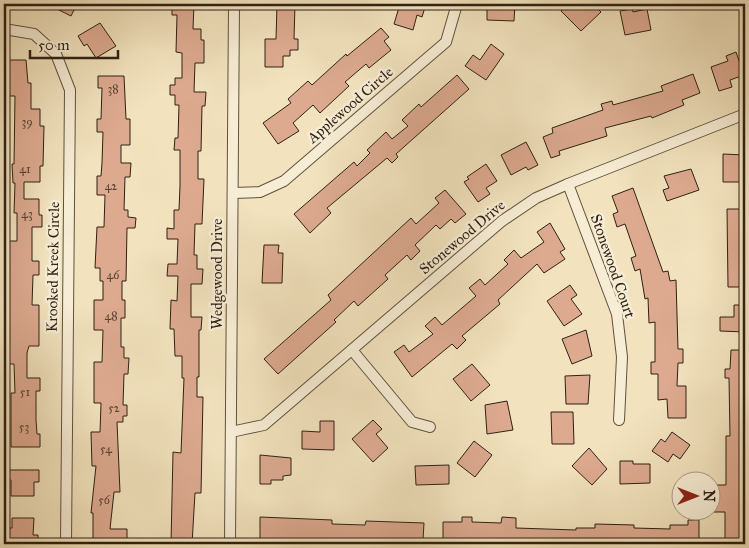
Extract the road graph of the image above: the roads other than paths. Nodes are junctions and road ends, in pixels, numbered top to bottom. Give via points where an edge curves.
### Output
1 (234, 4) edge
2 (457, 4) edge
3 (4, 29) edge
4 (745, 114) edge
5 (568, 184) junction
6 (232, 193) junction
7 (352, 350) junction
8 (619, 420) dead end
9 (430, 427) dead end
10 (231, 432) junction
11 (66, 544) edge
12 (230, 544) edge

1 - 6 street, Wedgewood Drive
2 - 6 street, Applewood Circle via 446,42 284,181 260,192
3 - 11 street, Krooked Kreek Circle via 34,34 56,54 70,90
4 - 5 street, Stonewood Drive
5 - 7 street, Stonewood Drive via 536,198 502,221
5 - 8 street, Stonewood Court via 617,314 622,357
6 - 10 street, Wedgewood Drive
7 - 9 street via 412,422
7 - 10 street, Stonewood Drive via 264,425
10 - 12 street, Wedgewood Drive

